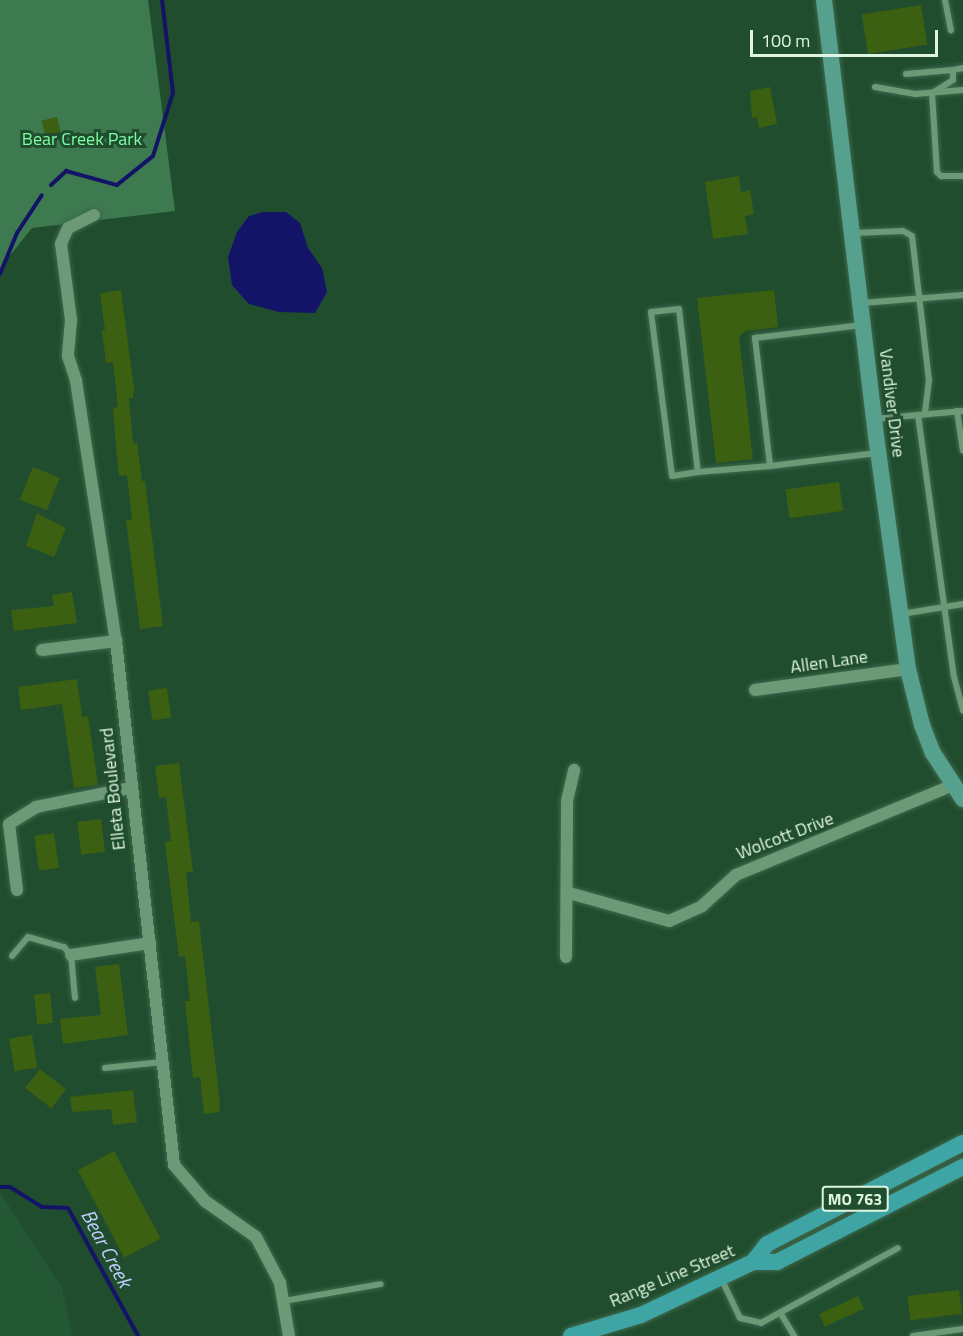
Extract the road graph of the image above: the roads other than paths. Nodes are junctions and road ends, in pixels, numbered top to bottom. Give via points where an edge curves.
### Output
1 (824, 0) edge
2 (945, 0) edge
3 (951, 30) dead end
4 (963, 68) edge
5 (953, 70) junction
6 (906, 74) dead end
7 (875, 87) dead end
8 (963, 90) edge
9 (932, 93) junction
10 (963, 176) edge
11 (94, 215) dead end
12 (852, 234) junction
13 (963, 295) edge
14 (920, 298) junction
15 (860, 303) junction
16 (862, 325) junction
17 (960, 411) edge
18 (921, 415) junction
19 (874, 419) junction
20 (963, 451) edge
21 (878, 453) junction
22 (770, 466) junction
23 (698, 472) junction
24 (963, 604) edge
25 (945, 607) junction
26 (901, 614) junction
27 (116, 641) junction
28 (42, 650) dead end
29 (908, 669) junction
30 (755, 690) dead end
31 (963, 711) edge
32 (574, 770) dead end
33 (130, 788) junction
34 (958, 792) edge
35 (17, 890) dead end
36 (569, 893) junction
37 (150, 943) junction
38 (71, 955) junction
39 (12, 956) dead end
40 (566, 957) dead end
41 (75, 998) dead end
42 (163, 1062) junction
43 (105, 1068) dead end
44 (963, 1143) edge
45 (960, 1170) edge
46 (898, 1248) dead end
47 (753, 1262) junction
48 (721, 1277) junction
49 (381, 1284) dead end
50 (283, 1301) junction
51 (781, 1314) junction
52 (963, 1329) edge
53 (289, 1336) edge
54 (571, 1336) edge
55 (794, 1336) edge
56 (914, 1336) edge

1 - 12 main road, Vandiver Drive
2 - 3 lane
4 - 5 lane
5 - 6 lane
5 - 9 lane via 953,80
7 - 9 lane
8 - 9 lane
9 - 10 lane via 937,172 941,176
11 - 27 street, Elleta Boulevard via 68,228 61,244 71,320 68,356 76,381
12 - 14 lane via 903,231 912,236
12 - 15 main road, Vandiver Drive
13 - 14 lane
14 - 15 lane
14 - 18 lane via 928,380
15 - 16 main road, Vandiver Drive
16 - 19 main road, Vandiver Drive
16 - 22 lane via 755,338
17 - 18 lane
17 - 20 lane
18 - 19 lane
18 - 25 lane
19 - 21 main road, Vandiver Drive
21 - 22 lane
21 - 26 main road, Vandiver Drive
22 - 23 lane
23 - 23 lane via 679,309 651,312 672,476
24 - 25 lane
25 - 26 lane
25 - 31 lane via 954,677
26 - 29 main road, Vandiver Drive
27 - 28 street
27 - 33 street, Elleta Boulevard
29 - 30 street, Allen Lane
29 - 34 main road, Vandiver Drive via 922,725
32 - 36 street via 567,811
33 - 35 street via 36,807 9,824
33 - 37 street, Elleta Boulevard
34 - 36 street, Wolcott Drive via 736,875 702,906 669,921
36 - 40 street
37 - 38 street
37 - 42 street, Elleta Boulevard
38 - 39 lane via 64,947 36,936 28,937
38 - 41 lane
42 - 43 lane
42 - 50 street, Elleta Boulevard via 174,1165 205,1201 256,1237 280,1283
44 - 47 main road, Range Line Street / MO 763 via 767,1244
45 - 47 main road, Range Line Street / MO 763 via 777,1262
46 - 51 lane
47 - 48 main road, Range Line Street / MO 763
48 - 51 lane via 740,1318 761,1323
48 - 54 main road, Range Line Street / MO 763 via 641,1315
49 - 50 lane
50 - 53 street, Elleta Boulevard
51 - 55 lane
52 - 56 lane

